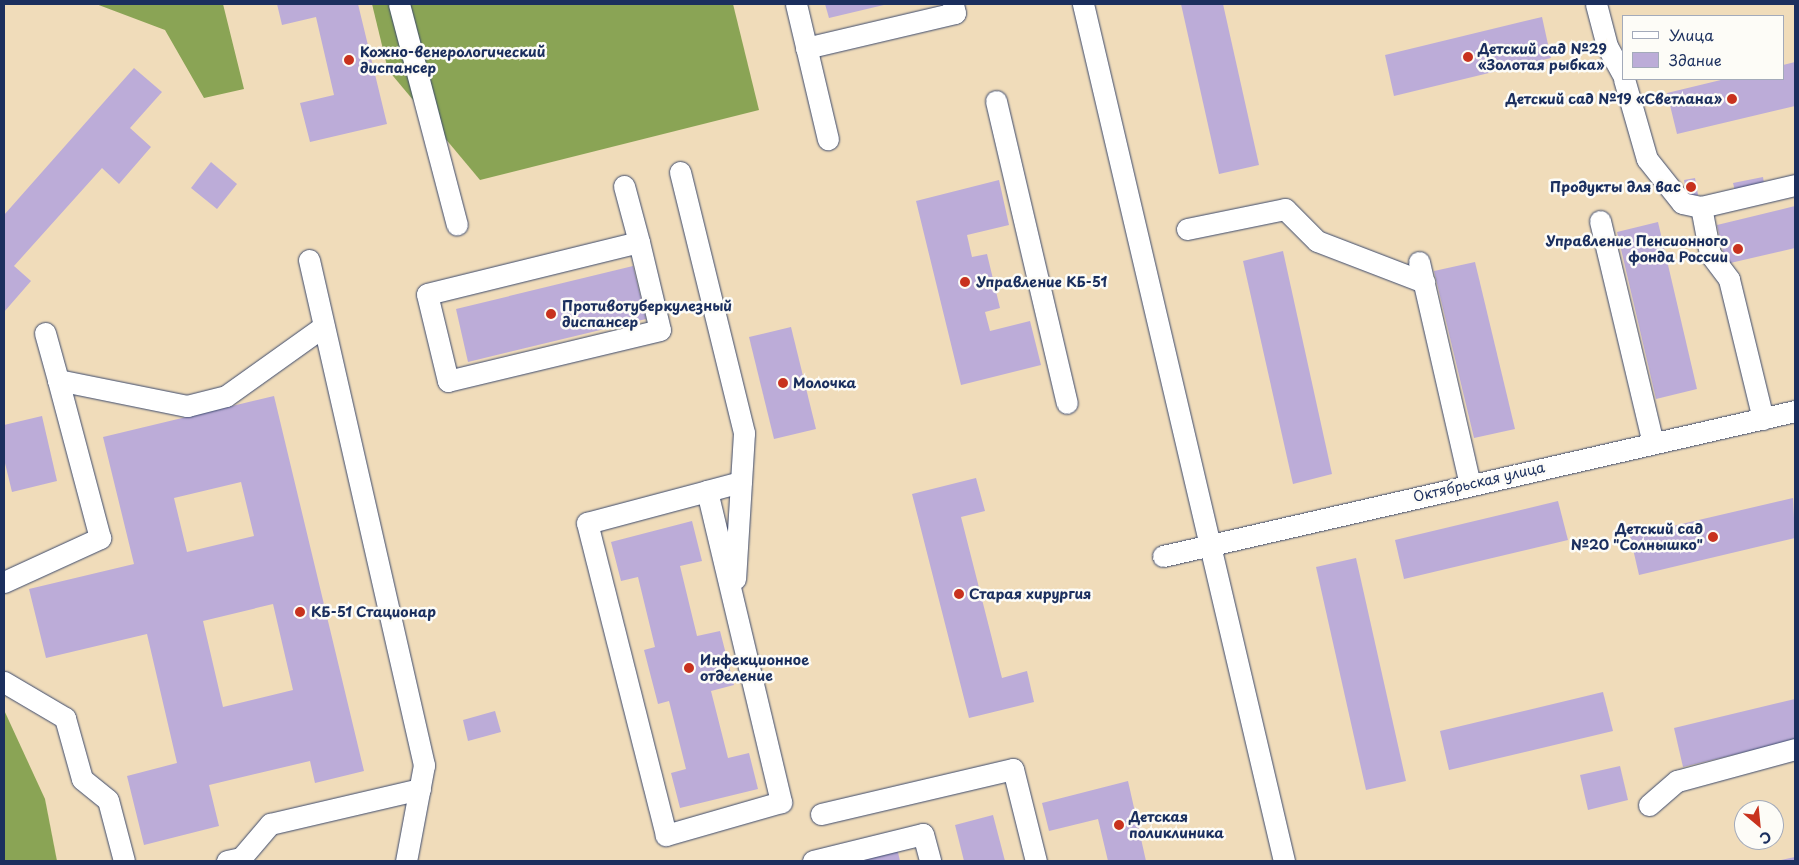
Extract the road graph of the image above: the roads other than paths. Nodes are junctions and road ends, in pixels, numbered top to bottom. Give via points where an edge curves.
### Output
1 (399, 4) edge
2 (796, 4) edge
3 (953, 4) edge
4 (1083, 4) edge
5 (1596, 4) edge
6 (806, 48) junction
7 (1622, 73) edge
8 (1624, 80) edge
9 (996, 101) dead end
10 (828, 138) dead end
11 (680, 172) dead end
12 (1795, 185) edge
13 (624, 186) dead end
14 (1701, 207) junction
15 (1600, 221) dead end
16 (457, 225) dead end
17 (1187, 229) dead end
18 (638, 242) junction
19 (309, 260) dead end
20 (324, 326) junction
21 (45, 333) dead end
22 (58, 380) junction
23 (1067, 403) dead end
24 (1795, 411) edge
25 (1763, 419) junction
26 (1653, 443) junction
27 (741, 482) junction
28 (1470, 484) junction
29 (707, 491) junction
30 (1210, 545) junction
31 (1163, 556) dead end
32 (4, 582) edge
33 (734, 603) junction
34 (4, 682) edge
35 (1795, 749) edge
36 (420, 789) junction
37 (1648, 805) dead end
38 (821, 814) dead end
39 (124, 861) edge
40 (227, 861) edge
41 (406, 861) edge
42 (813, 861) edge
43 (930, 861) edge
44 (1036, 861) edge
45 (1284, 861) edge

1 - 16 street
2 - 6 street
3 - 6 street via 955,13
4 - 30 street
5 - 7 street via 1607,46
6 - 10 street
8 - 14 street via 1647,159 1682,203
9 - 23 street
11 - 27 street via 744,433
12 - 14 street
13 - 18 street
14 - 25 street via 1710,254 1729,279
15 - 26 street
17 - 28 street via 1284,209 1316,241 1422,272
18 - 18 street via 660,330 448,381 427,294
19 - 20 street
20 - 22 street via 226,396 187,406
20 - 36 street via 424,765
21 - 22 street
22 - 32 street via 100,538
24 - 25 street, Октябрьская улица
25 - 26 street, Октябрьская улица
26 - 28 street, Октябрьская улица
27 - 29 street
27 - 33 street
28 - 30 street, Октябрьская улица
29 - 33 street
29 - 33 street via 587,523 666,835 781,802
30 - 31 street, Октябрьская улица
30 - 45 street
34 - 39 street via 65,718 82,779 108,800
35 - 37 street via 1677,781
36 - 40 street via 270,824 241,858
36 - 41 street
38 - 44 street via 1013,769
42 - 43 street via 923,834

